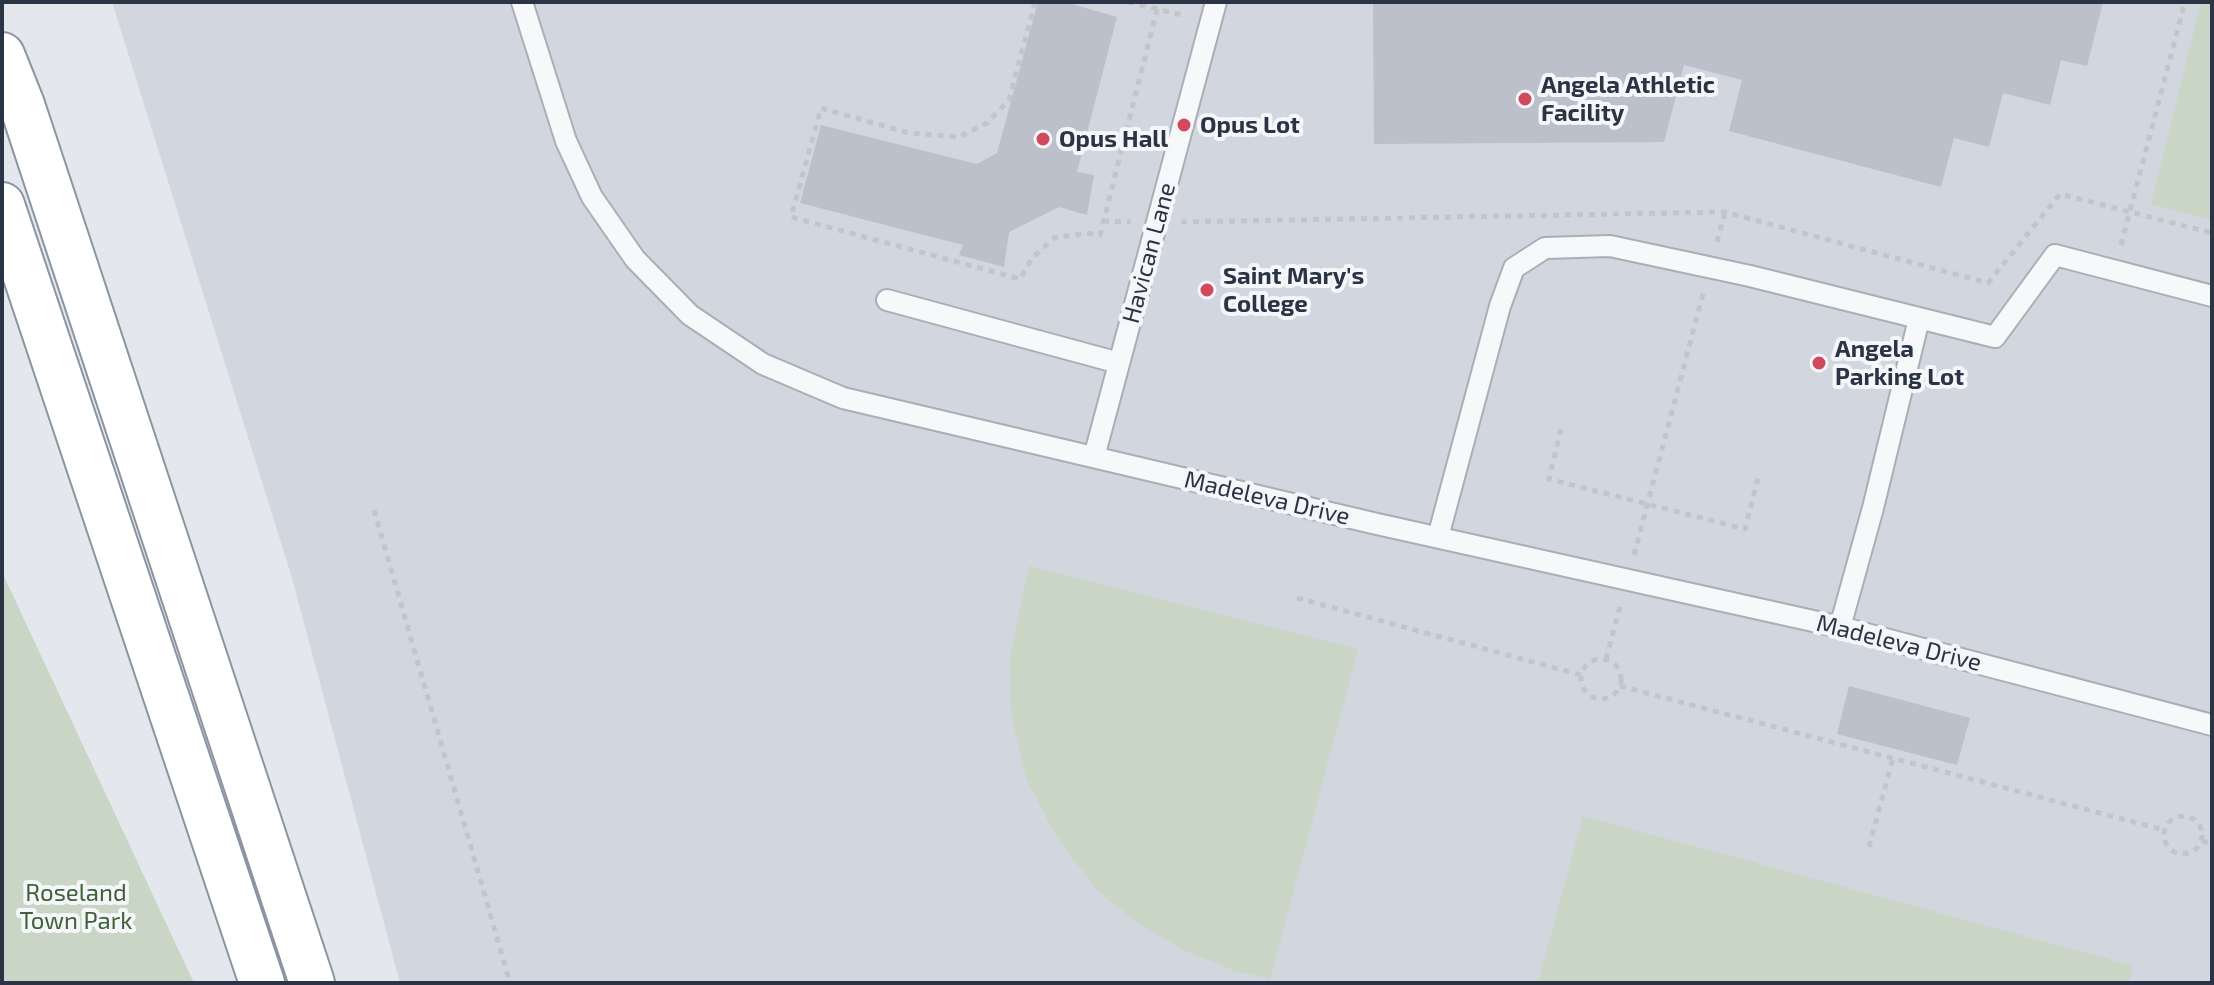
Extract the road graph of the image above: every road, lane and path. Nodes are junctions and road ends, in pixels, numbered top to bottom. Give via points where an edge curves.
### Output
1 (522, 2) edge
2 (1035, 2) edge
3 (1128, 2) edge
4 (2185, 2) edge
5 (1158, 6) edge
6 (1213, 12) edge
7 (2, 55) edge
8 (2, 205) edge
9 (1725, 212) junction
10 (2130, 212) junction
11 (1103, 221) junction
12 (1157, 222) junction
13 (2212, 233) edge
14 (1710, 268) junction
15 (2115, 270) junction
16 (2212, 296) edge
17 (887, 300) dead end
18 (1919, 319) junction
19 (1119, 363) junction
20 (1561, 429) dead end
21 (1094, 457) junction
22 (1758, 478) dead end
23 (1648, 504) junction
24 (374, 510) dead end
25 (1438, 537) junction
26 (1628, 578) junction
27 (1297, 598) dead end
28 (1840, 627) junction
29 (1606, 659) junction
30 (1581, 675) junction
31 (1620, 686) junction
32 (2212, 725) edge
33 (1893, 758) junction
34 (2164, 830) junction
35 (2202, 841) junction
36 (2212, 844) edge
37 (1869, 847) dead end
38 (262, 983) edge
39 (312, 983) edge
40 (510, 983) edge

1 - 21 lane, Madeleva Drive via 566,141 592,197 635,259 690,315 763,364 843,398
2 - 11 path via 1009,100 987,123 959,137 909,133 821,108 791,217 1020,279 1032,258 1054,238 1100,235
3 - 5 path
4 - 10 path
5 - 6 path
5 - 11 path
6 - 12 lane, Havican Lane
7 - 39 highway
8 - 38 highway
9 - 10 path via 1988,283 2060,194
9 - 12 path
9 - 14 path
10 - 13 path
10 - 15 path
11 - 12 path
12 - 19 lane, Havican Lane
14 - 18 lane
14 - 23 path
14 - 25 lane via 1610,246 1545,248 1514,268
15 - 16 lane
15 - 18 lane via 2055,255 1995,337
17 - 19 lane
18 - 28 lane
19 - 21 lane, Havican Lane
20 - 23 path via 1549,479
21 - 25 lane, Madeleva Drive
22 - 23 path via 1745,529
23 - 26 path
24 - 40 path
25 - 26 lane, Madeleva Drive
26 - 28 lane, Madeleva Drive
26 - 29 path
27 - 30 path
28 - 32 lane, Madeleva Drive
29 - 30 path via 1588,664
29 - 31 path via 1617,667
30 - 31 path via 1582,688 1598,699 1611,697
31 - 33 path
33 - 34 path
33 - 37 path
34 - 35 path via 2165,843 2174,853 2188,854
34 - 35 path via 2171,820 2189,817 2199,823
35 - 36 path

